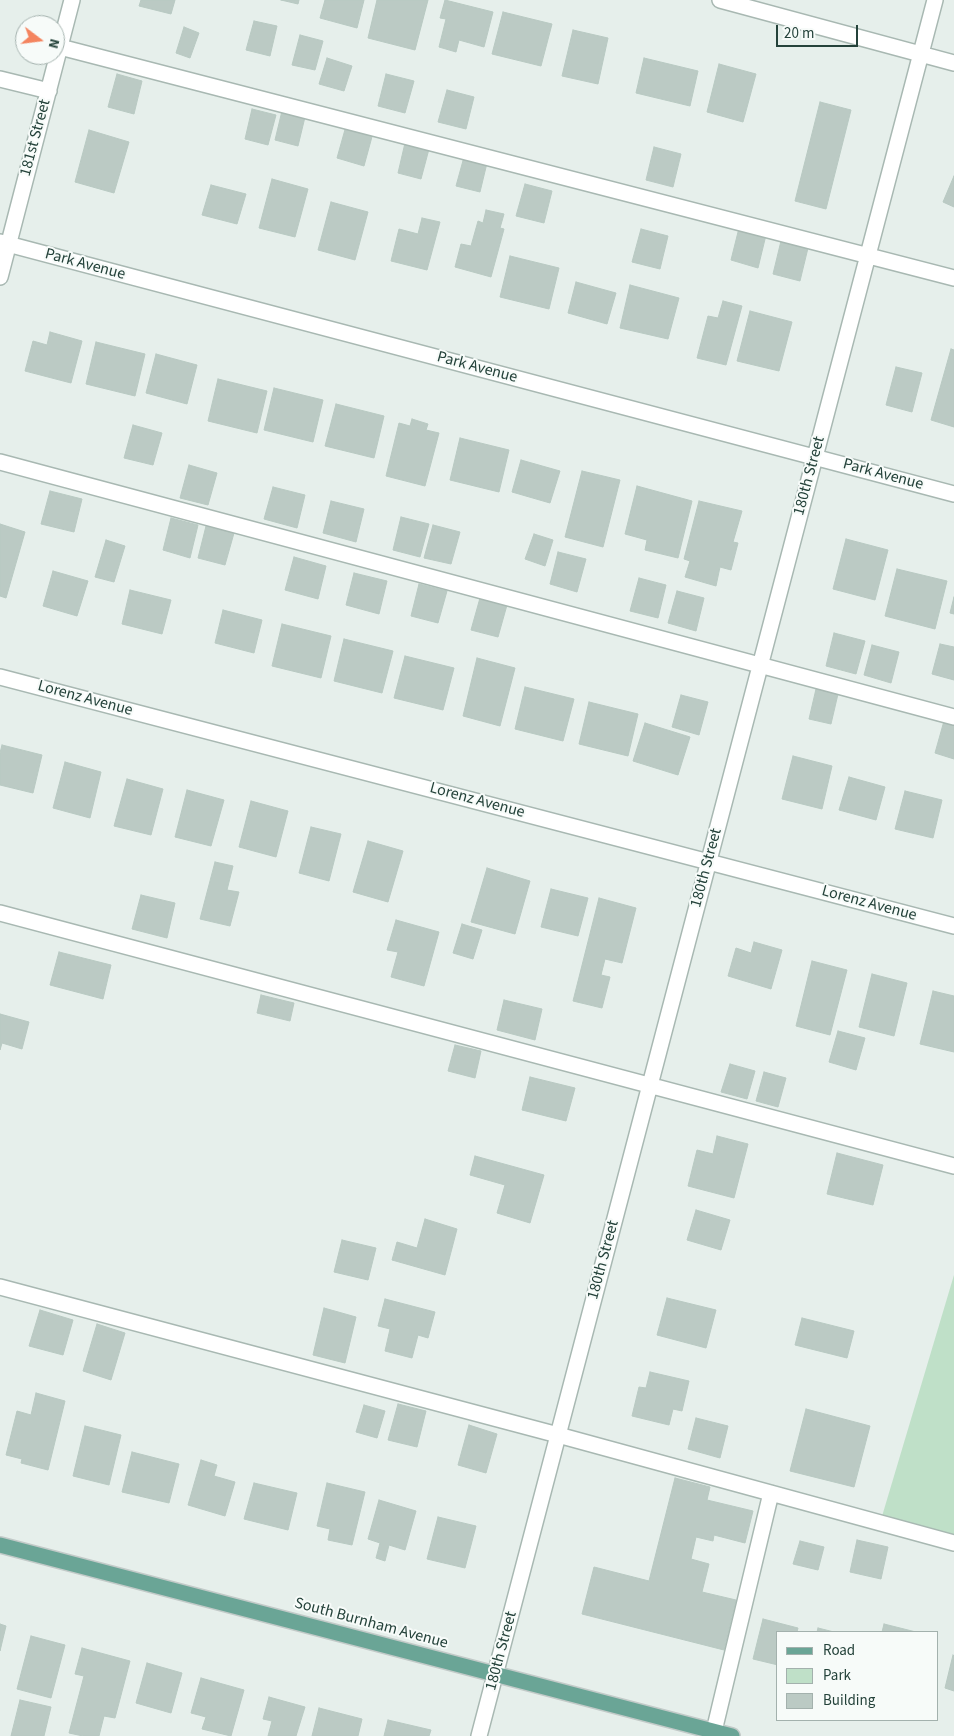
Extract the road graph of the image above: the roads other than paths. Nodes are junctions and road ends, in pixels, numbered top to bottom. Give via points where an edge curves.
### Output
1 (72, 0) edge
2 (720, 0) edge
3 (935, 0) edge
4 (65, 27) edge
5 (65, 48) edge
6 (921, 54) junction
7 (954, 63) edge
8 (56, 65) edge
9 (0, 79) edge
10 (49, 91) junction
11 (4, 243) edge
12 (868, 255) junction
13 (0, 277) edge
14 (954, 278) edge
15 (815, 457) junction
16 (0, 462) edge
17 (954, 494) edge
18 (760, 666) junction
19 (0, 677) edge
20 (954, 717) edge
21 (709, 862) junction
22 (0, 912) edge
23 (954, 926) edge
24 (650, 1085) junction
25 (954, 1166) edge
26 (0, 1287) edge
27 (558, 1435) junction
28 (771, 1493) junction
29 (954, 1543) edge
30 (0, 1546) edge
31 (495, 1674) junction
32 (714, 1731) junction
33 (480, 1736) edge
34 (732, 1736) edge

1 - 4 street, 181st Street
2 - 6 street
3 - 6 street, 180th Street
5 - 12 street
6 - 7 street
6 - 12 street, 180th Street
8 - 10 street, 181st Street
9 - 10 street
10 - 11 street, 181st Street
11 - 13 street, 181st Street
11 - 15 street, Park Avenue
12 - 14 street
12 - 15 street, 180th Street
15 - 17 street, Park Avenue
15 - 18 street, 180th Street
16 - 18 street
18 - 20 street
18 - 21 street, 180th Street
19 - 21 street, Lorenz Avenue
21 - 23 street, Lorenz Avenue
21 - 24 street, 180th Street
22 - 24 street
24 - 25 street
24 - 27 street, 180th Street
26 - 27 street
27 - 28 street
27 - 31 street, 180th Street
28 - 29 street
28 - 32 street
30 - 31 main road, South Burnham Avenue
31 - 32 main road, South Burnham Avenue
31 - 33 street, 180th Street
32 - 34 main road, South Burnham Avenue

